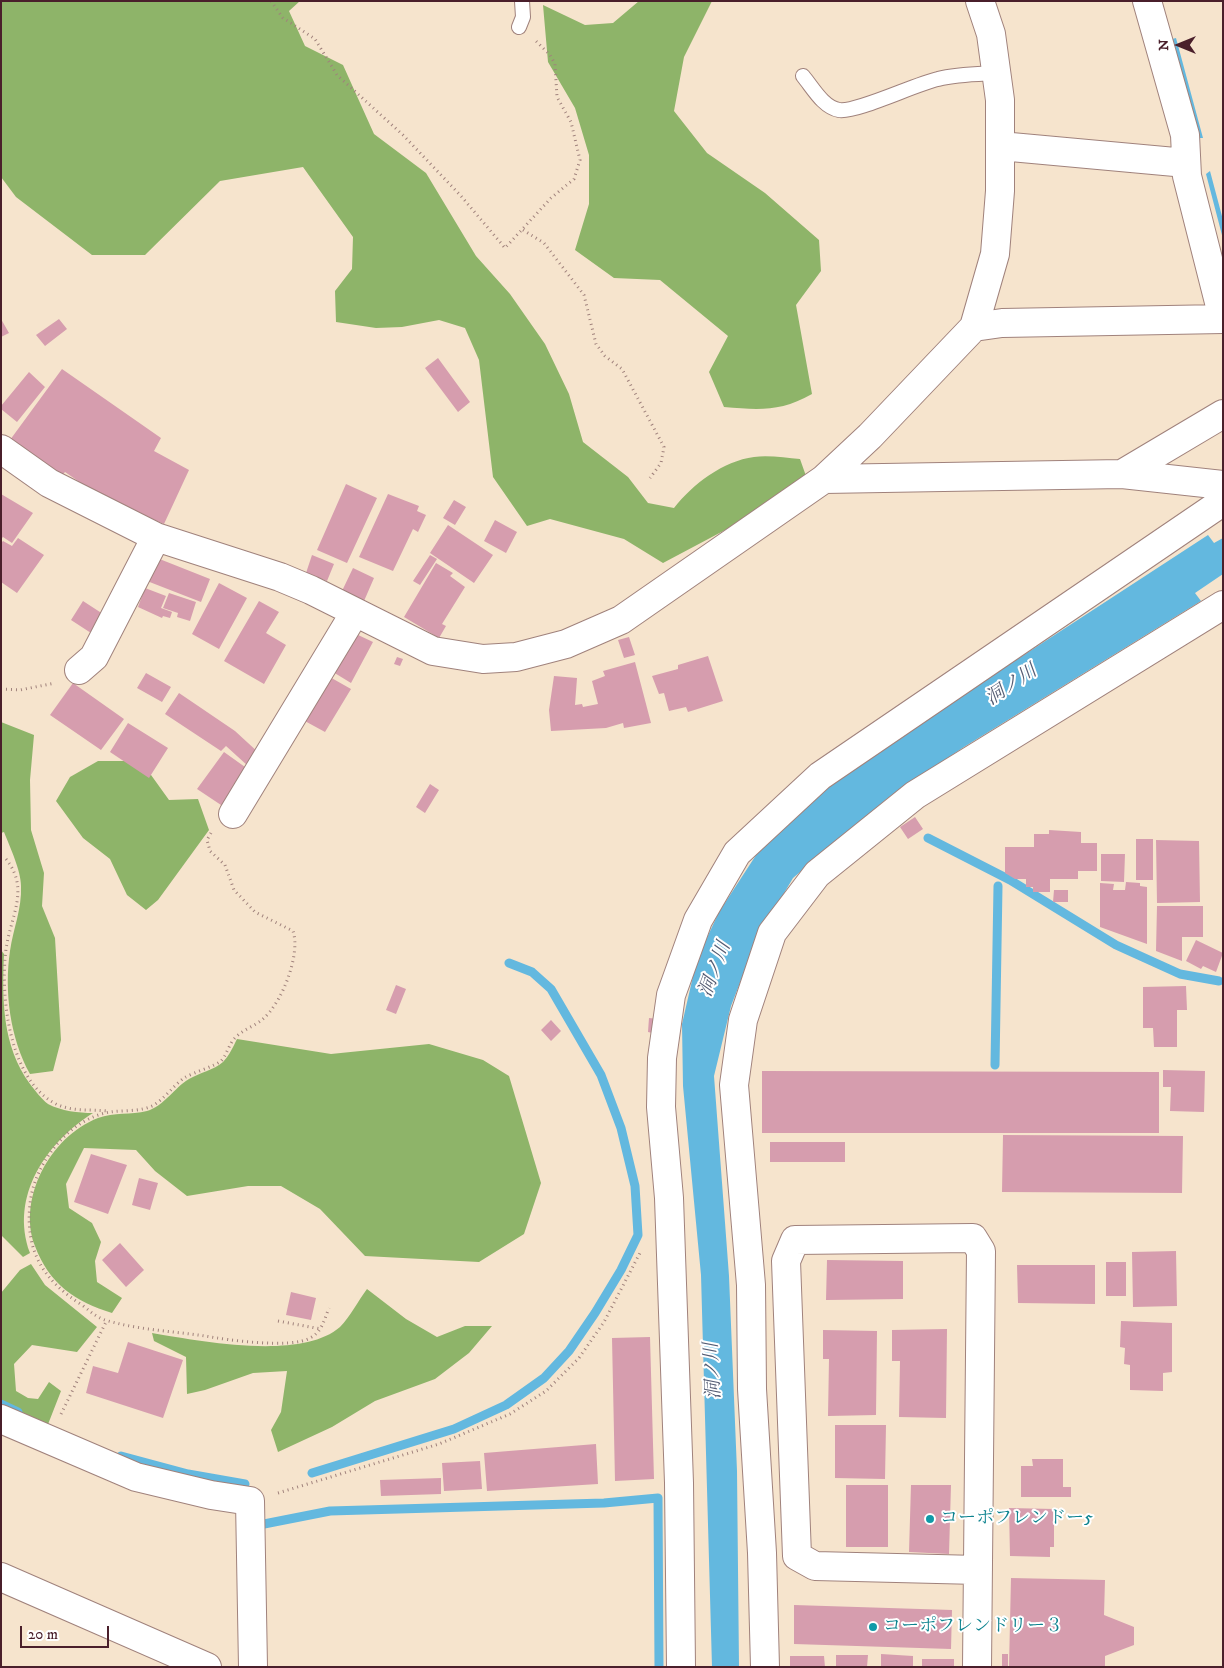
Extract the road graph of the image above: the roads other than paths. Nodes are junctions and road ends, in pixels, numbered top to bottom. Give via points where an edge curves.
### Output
1 (522, 1) edge
2 (980, 1) edge
3 (1147, 1) edge
4 (519, 27) road end
5 (996, 73) junction
6 (803, 76) dead end
7 (1000, 146) junction
8 (1186, 162) junction
9 (1223, 319) edge
10 (974, 328) junction
11 (1223, 414) edge
12 (1, 449) edge
13 (1122, 474) junction
14 (824, 479) junction
15 (1223, 485) edge
16 (1223, 504) edge
17 (156, 537) junction
18 (1223, 605) edge
19 (354, 614) junction
20 (78, 670) road end
21 (233, 814) road end
22 (1, 1419) edge
23 (978, 1570) junction
24 (1, 1577) edge
25 (207, 1667) edge
26 (253, 1667) edge
27 (681, 1667) edge
28 (765, 1667) edge
29 (978, 1667) edge

1 - 4 lane via 523,17
2 - 5 street via 991,34
3 - 8 street via 1185,135
5 - 6 lane via 938,79 863,106 841,110 828,106
5 - 7 street via 1000,100
7 - 8 street
7 - 10 street via 995,254
8 - 9 street
9 - 10 street via 1002,323
10 - 14 street
11 - 13 street
12 - 17 street via 49,483
13 - 14 street
13 - 15 street
14 - 19 street via 621,620 566,644 516,657 483,659 433,651
16 - 27 street via 820,776 737,853 698,920 671,996 662,1058 661,1107 670,1229 679,1483
17 - 19 street via 280,577
17 - 20 street via 94,657
18 - 28 street via 915,795 817,874 772,933 743,1020 734,1085 751,1285 752,1389
19 - 21 street
22 - 26 street via 136,1477 250,1502
23 - 23 street via 981,1251 973,1238 795,1240 786,1261 798,1556 815,1566
23 - 29 street
24 - 25 street

